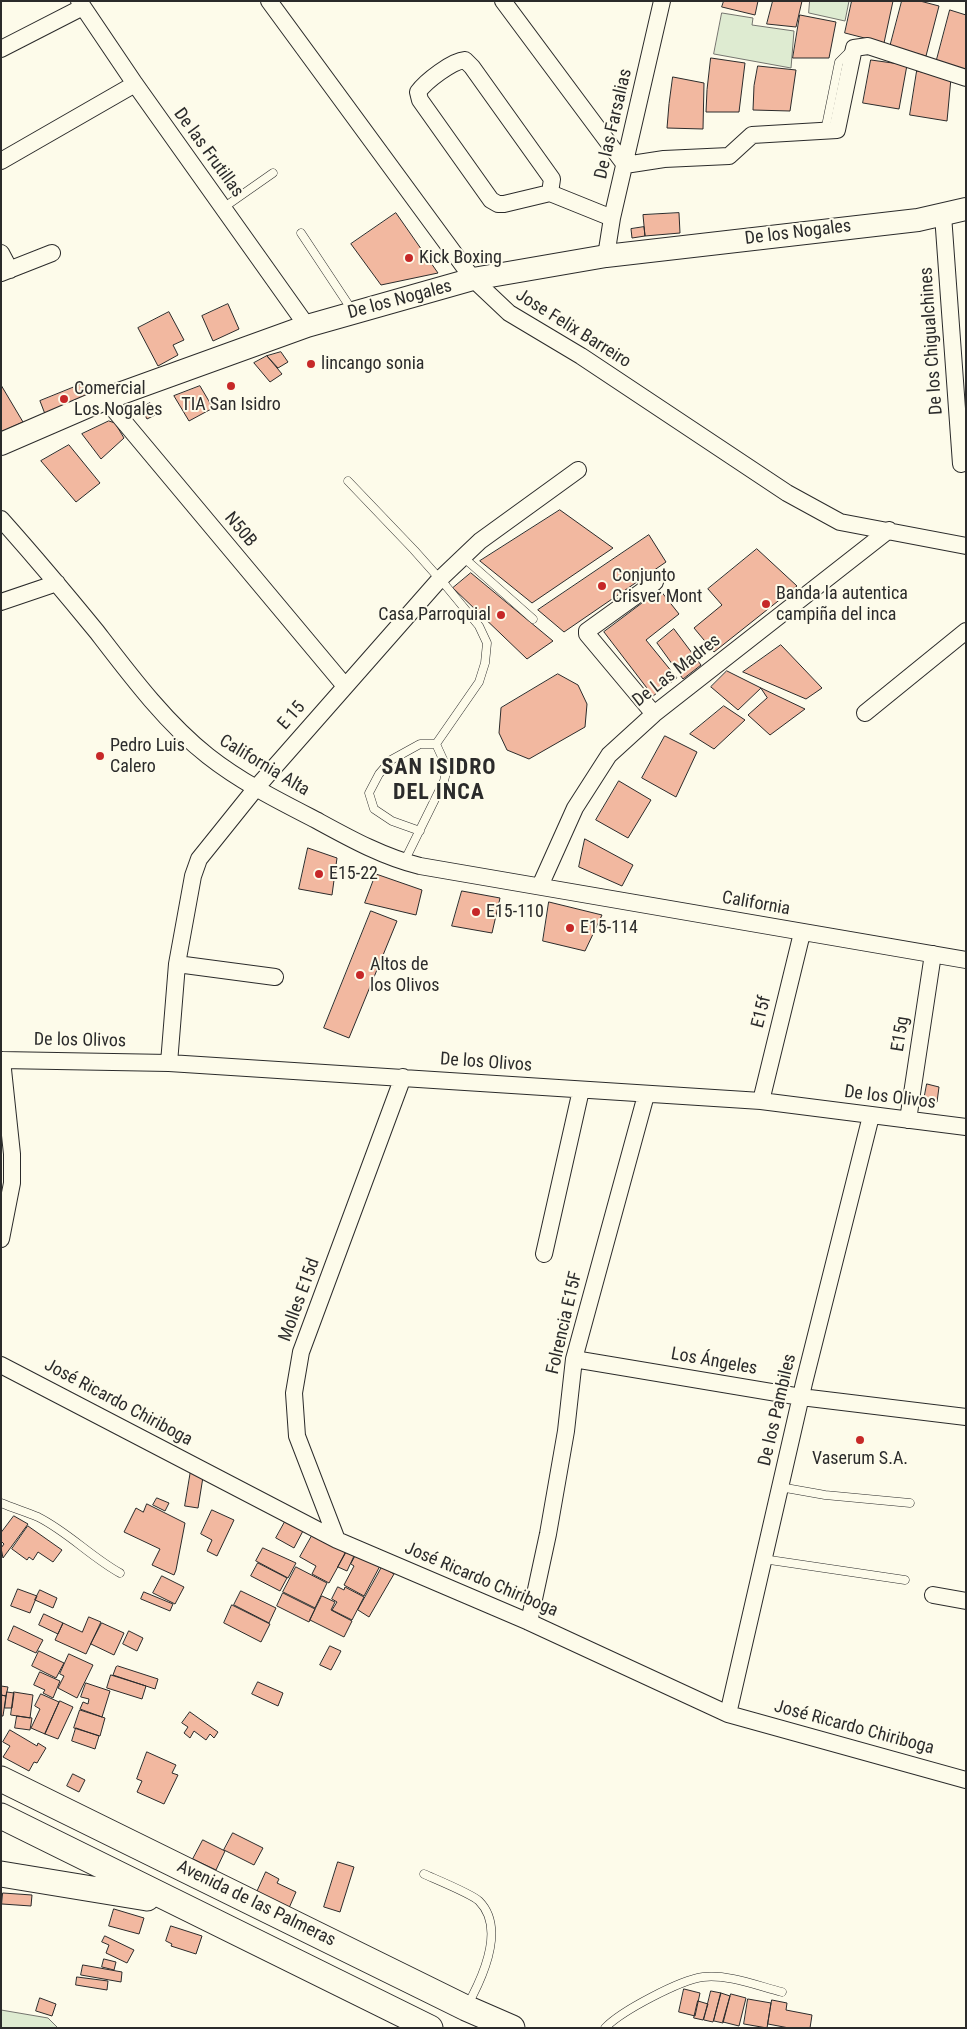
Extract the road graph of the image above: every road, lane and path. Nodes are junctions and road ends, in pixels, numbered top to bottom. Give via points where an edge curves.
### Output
1 (269, 1) edge
2 (662, 1) edge
3 (505, 2) edge
4 (81, 4) edge
5 (1, 49) edge
6 (966, 78) edge
7 (135, 84) junction
8 (1, 160) edge
9 (625, 165) junction
10 (273, 173) dead end
11 (550, 193) junction
12 (223, 208) junction
13 (966, 209) edge
14 (943, 215) junction
15 (612, 218) junction
16 (301, 233) dead end
17 (52, 253) dead end
18 (1, 254) edge
19 (606, 256) junction
20 (6, 272) edge
21 (473, 279) junction
22 (353, 312) junction
23 (307, 326) junction
24 (105, 399) junction
25 (1, 444) edge
26 (961, 464) dead end
27 (578, 470) dead end
28 (348, 482) dead end
29 (1, 519) edge
30 (889, 530) junction
31 (966, 546) edge
32 (463, 557) junction
33 (439, 580) junction
34 (655, 582) dead end
35 (57, 583) junction
36 (1, 602) edge
37 (533, 620) dead end
38 (966, 631) edge
39 (345, 686) junction
40 (866, 713) dead end
41 (654, 714) junction
42 (436, 744) junction
43 (256, 788) junction
44 (420, 831) junction
45 (404, 862) junction
46 (540, 886) junction
47 (802, 933) junction
48 (933, 954) junction
49 (966, 960) edge
50 (177, 964) junction
51 (275, 977) dead end
52 (2, 1060) edge
53 (169, 1063) junction
54 (403, 1077) junction
55 (581, 1090) junction
56 (646, 1095) junction
57 (760, 1101) junction
58 (871, 1116) junction
59 (908, 1120) junction
60 (966, 1127) edge
61 (7, 1184) edge
62 (1, 1239) edge
63 (544, 1254) dead end
64 (574, 1359) junction
65 (1, 1365) edge
66 (801, 1397) junction
67 (966, 1417) edge
68 (780, 1487) junction
69 (1, 1503) edge
70 (910, 1503) dead end
71 (337, 1540) junction
72 (764, 1559) junction
73 (120, 1573) dead end
74 (904, 1580) dead end
75 (933, 1595) dead end
76 (966, 1601) edge
77 (529, 1622) junction
78 (728, 1714) junction
79 (1, 1773) edge
80 (966, 1780) edge
81 (12, 1784) edge
82 (1, 1816) edge
83 (1, 1874) edge
84 (424, 1874) dead end
85 (177, 1904) junction
86 (782, 1992) dead end
87 (466, 2008) junction
88 (430, 2028) edge
89 (512, 2028) edge
90 (605, 2028) edge

1 - 21 street, Jose Felix Barreiro
2 - 9 street, De las Farsalias
3 - 9 street
4 - 5 street
4 - 7 street, De las Frutillas
6 - 9 street via 868,46 854,48 831,130 752,135 729,156 664,159
7 - 8 street
7 - 12 street, De las Frutillas
9 - 15 street, De las Farsalias
10 - 12 lane
11 - 11 street via 552,179 465,60 457,61 423,85 418,92 420,100 491,200 504,204
11 - 15 street
12 - 23 street, De las Frutillas
13 - 14 street, De los Nogales
14 - 19 street, De los Nogales
14 - 26 street, De los Chigualchines
15 - 19 street, De las Farsalias
16 - 22 lane
17 - 20 street
18 - 20 street
19 - 21 street, De los Nogales
21 - 22 street, De los Nogales
21 - 30 street, Jose Felix Barreiro via 509,313 581,356 804,504 840,522
22 - 23 street, De los Nogales
23 - 24 street, De los Nogales
24 - 25 street, De los Nogales
24 - 39 street, N50B
27 - 32 street, E 15
28 - 33 lane
29 - 35 street, California Alta
30 - 31 street, Jose Felix Barreiro
30 - 41 street, De Las Madres
32 - 33 street, E 15
32 - 37 lane
33 - 39 street, E 15
33 - 42 lane via 479,626 487,643 486,663 479,682
34 - 41 street via 587,631
35 - 36 street
35 - 43 street, California Alta via 126,671 178,729 207,756
38 - 40 street
39 - 43 street, E 15
41 - 46 street, De Las Madres via 609,755 575,808
42 - 44 lane via 447,768 444,782
42 - 44 lane via 420,744 391,760 369,793 374,810 392,821
43 - 45 street, California Alta
43 - 50 street, E 15 via 199,859
44 - 45 lane
45 - 46 street, California Alta
46 - 47 street, California
47 - 48 street, California
47 - 57 street, E15f
48 - 49 street, California
48 - 59 street, E15g
50 - 51 street
50 - 53 street, E 15
52 - 53 street, De los Olivos
52 - 61 street via 12,1154
53 - 54 street, De los Olivos
54 - 55 street, De los Olivos
54 - 71 street, Molles E15d via 301,1352 294,1393 297,1436
55 - 56 street, De los Olivos
55 - 63 street
56 - 57 street, De los Olivos
56 - 64 street, Folrencia E15F
57 - 58 street, De los Olivos
58 - 59 street, De los Olivos
58 - 66 street, De los Pambiles
59 - 60 street, De los Olivos
61 - 62 street
64 - 66 street, Los Ángeles
64 - 77 street, Folrencia E15F via 566,1431
65 - 71 street, José Ricardo Chiriboga
66 - 67 street, Los Ángeles
66 - 68 street, De los Pambiles
68 - 70 lane
68 - 72 street, De los Pambiles
69 - 73 lane via 39,1518 102,1564
71 - 77 street, José Ricardo Chiriboga
72 - 74 lane
72 - 78 street, De los Pambiles
75 - 76 street
77 - 78 street, José Ricardo Chiriboga
78 - 80 street, José Ricardo Chiriboga
79 - 81 main road, Avenida de las Palmeras
81 - 87 main road, Avenida de las Palmeras
82 - 85 main road, Avenida de las Palmeras
83 - 85 main road
84 - 87 lane via 479,1900 488,1915 492,1940 489,1954
85 - 88 main road, Avenida de las Palmeras
86 - 90 lane via 720,1977 702,1977 654,1996
87 - 89 main road, Avenida de las Palmeras

